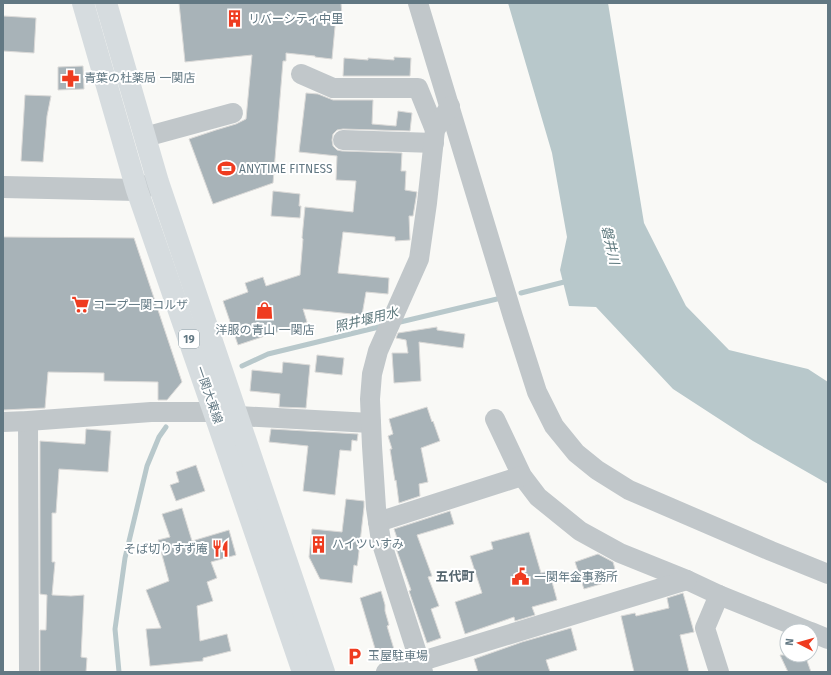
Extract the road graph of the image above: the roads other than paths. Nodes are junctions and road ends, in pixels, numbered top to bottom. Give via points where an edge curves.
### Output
1 (83, 3) edge
2 (106, 3) edge
3 (418, 3) edge
4 (301, 74) dead end
5 (450, 106) junction
6 (233, 112) dead end
7 (434, 136) junction
8 (145, 137) junction
9 (343, 140) dead end
10 (158, 182) junction
11 (3, 187) edge
12 (137, 190) junction
13 (214, 412) junction
14 (238, 416) junction
15 (495, 419) dead end
16 (28, 421) junction
17 (3, 422) edge
18 (371, 423) junction
19 (522, 476) junction
20 (378, 522) junction
21 (828, 574) edge
22 (687, 580) junction
23 (719, 595) junction
24 (788, 623) edge
25 (421, 667) edge
26 (29, 672) edge
27 (303, 672) edge
28 (324, 672) edge
29 (386, 672) edge
30 (719, 672) edge

1 - 12 main road, 一関大東線 / 19
2 - 8 main road, 一関大東線 / 19
3 - 5 street
4 - 7 street via 333,88 418,88
5 - 7 street
5 - 21 street via 537,392 558,431 576,453 629,490
6 - 8 street
7 - 9 street
7 - 18 street via 418,259 378,351 372,374
8 - 10 main road, 一関大東線 / 19
10 - 12 street
10 - 14 main road, 一関大東線 / 19
11 - 12 street
12 - 13 main road, 一関大東線 / 19
13 - 14 street
13 - 16 street via 151,412
13 - 27 main road, 一関大東線 / 19
14 - 18 street
14 - 28 main road, 一関大東線 / 19
15 - 19 street
16 - 17 street
16 - 26 street
18 - 20 street
19 - 20 street
19 - 22 street via 538,497 580,531 620,553
20 - 25 street via 381,541
22 - 23 street
22 - 25 street
23 - 24 street
23 - 30 street via 705,628
25 - 29 street

